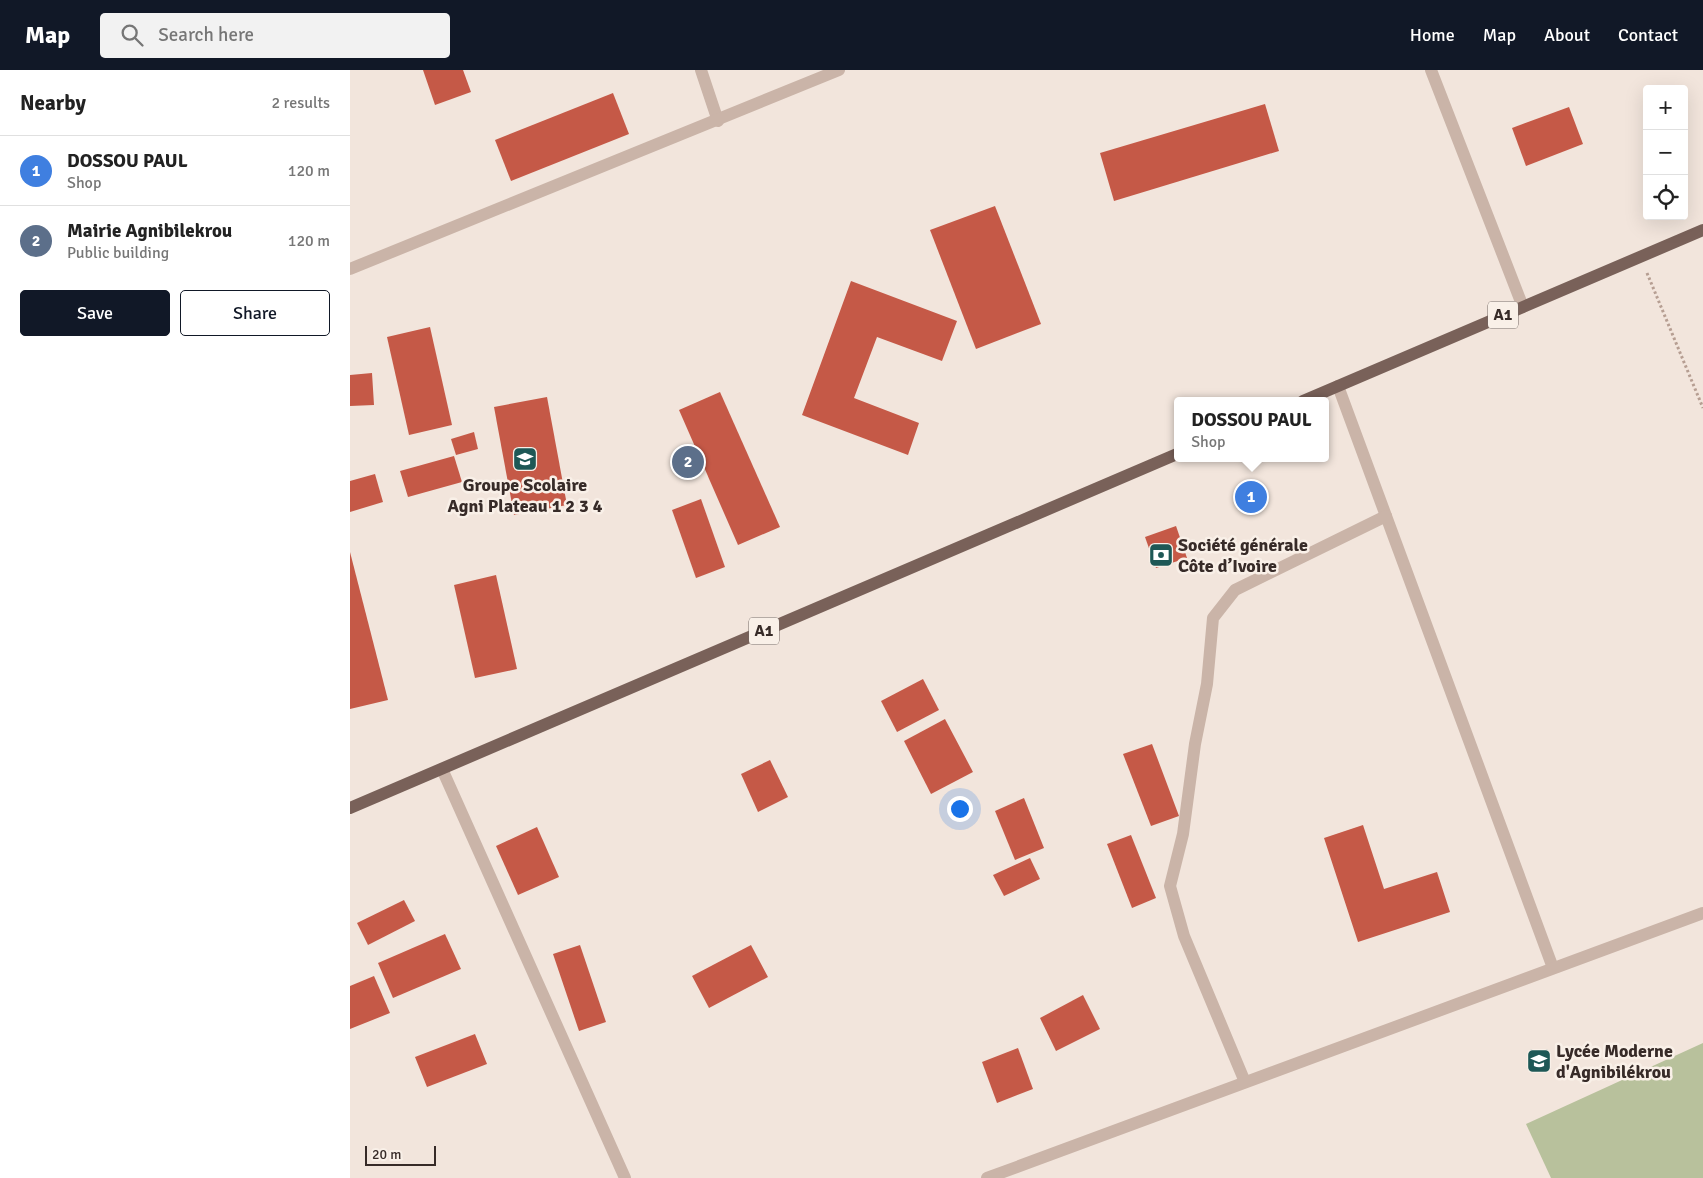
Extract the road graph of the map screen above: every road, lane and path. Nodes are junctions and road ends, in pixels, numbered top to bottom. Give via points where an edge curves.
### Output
1 (701, 70) edge
2 (840, 70) edge
3 (1431, 70) edge
4 (718, 121) junction
5 (1703, 230) edge
6 (1640, 256) junction
7 (350, 269) edge
8 (1523, 307) junction
9 (1338, 386) junction
10 (1312, 397) edge
11 (1703, 408) edge
12 (1174, 455) edge
13 (1386, 516) junction
14 (442, 769) junction
15 (350, 808) edge
16 (1703, 913) edge
17 (1553, 968) junction
18 (1245, 1082) junction
19 (625, 1178) edge
20 (987, 1178) edge

1 - 4 street
2 - 4 street
3 - 8 street
4 - 7 street
5 - 6 main road, A1
6 - 8 main road, A1
6 - 11 path
8 - 9 main road, A1
9 - 10 main road, A1
9 - 13 street
12 - 14 main road, A1
13 - 17 street
13 - 18 street via 1235,590 1213,618 1207,684 1183,834 1170,886 1184,936
14 - 15 main road, A1
14 - 19 street
16 - 17 street
17 - 18 street
18 - 20 street

